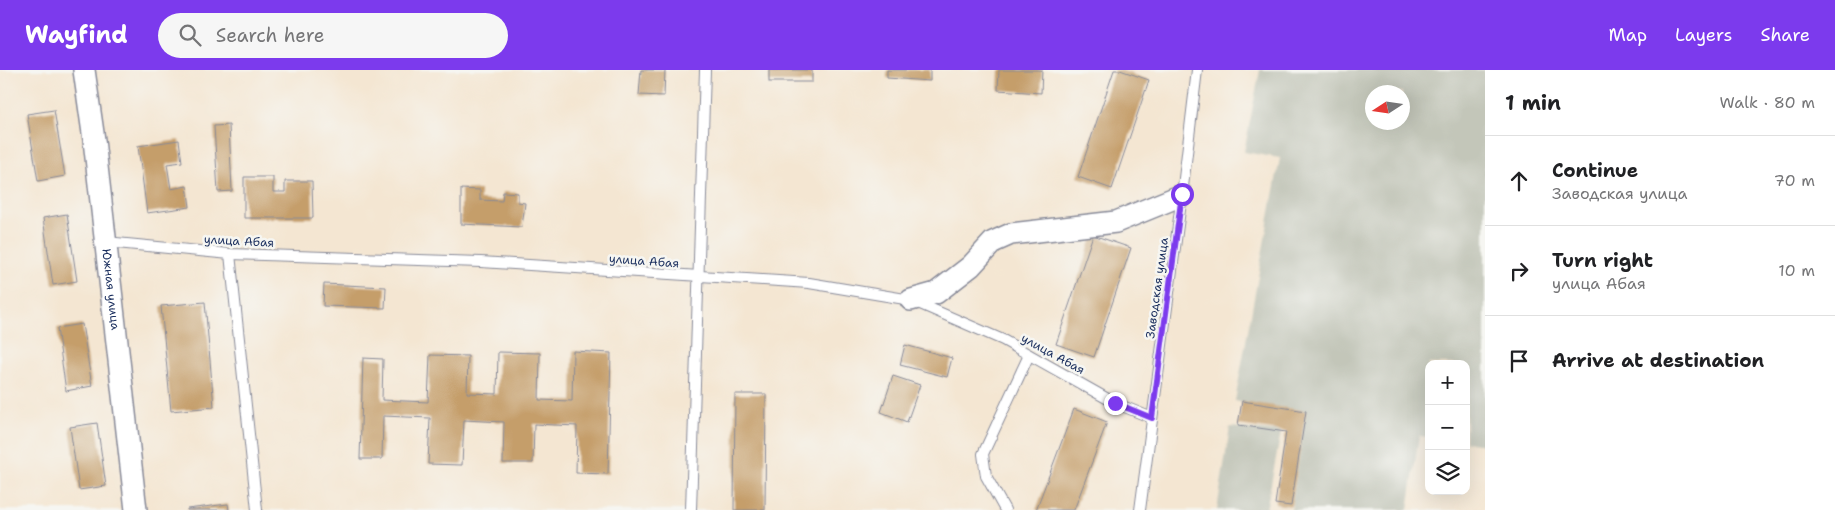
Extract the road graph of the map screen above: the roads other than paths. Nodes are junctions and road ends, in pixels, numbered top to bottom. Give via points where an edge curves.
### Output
1 (84, 70) edge
2 (705, 70) edge
3 (1197, 70) edge
4 (1182, 194) junction
5 (106, 242) junction
6 (230, 254) junction
7 (699, 277) junction
8 (911, 300) junction
9 (1029, 355) junction
10 (1152, 418) junction
11 (136, 510) edge
12 (257, 510) edge
13 (691, 510) edge
14 (1005, 510) edge
15 (1140, 510) edge

1 - 5 street, Южная улица
2 - 7 lane
3 - 4 lane, Заводская улица
4 - 8 street via 1116,222 1011,234 993,242 971,266 936,293
4 - 10 lane, Заводская улица
5 - 6 lane, улица Абая
5 - 11 street, Южная улица
6 - 7 lane, улица Абая via 481,262
6 - 12 lane
7 - 8 lane, улица Абая via 809,284
7 - 13 lane
8 - 9 lane, улица Абая via 1003,340
9 - 10 lane, улица Абая via 1115,403
9 - 14 lane via 983,454 986,476
10 - 15 lane, Заводская улица

